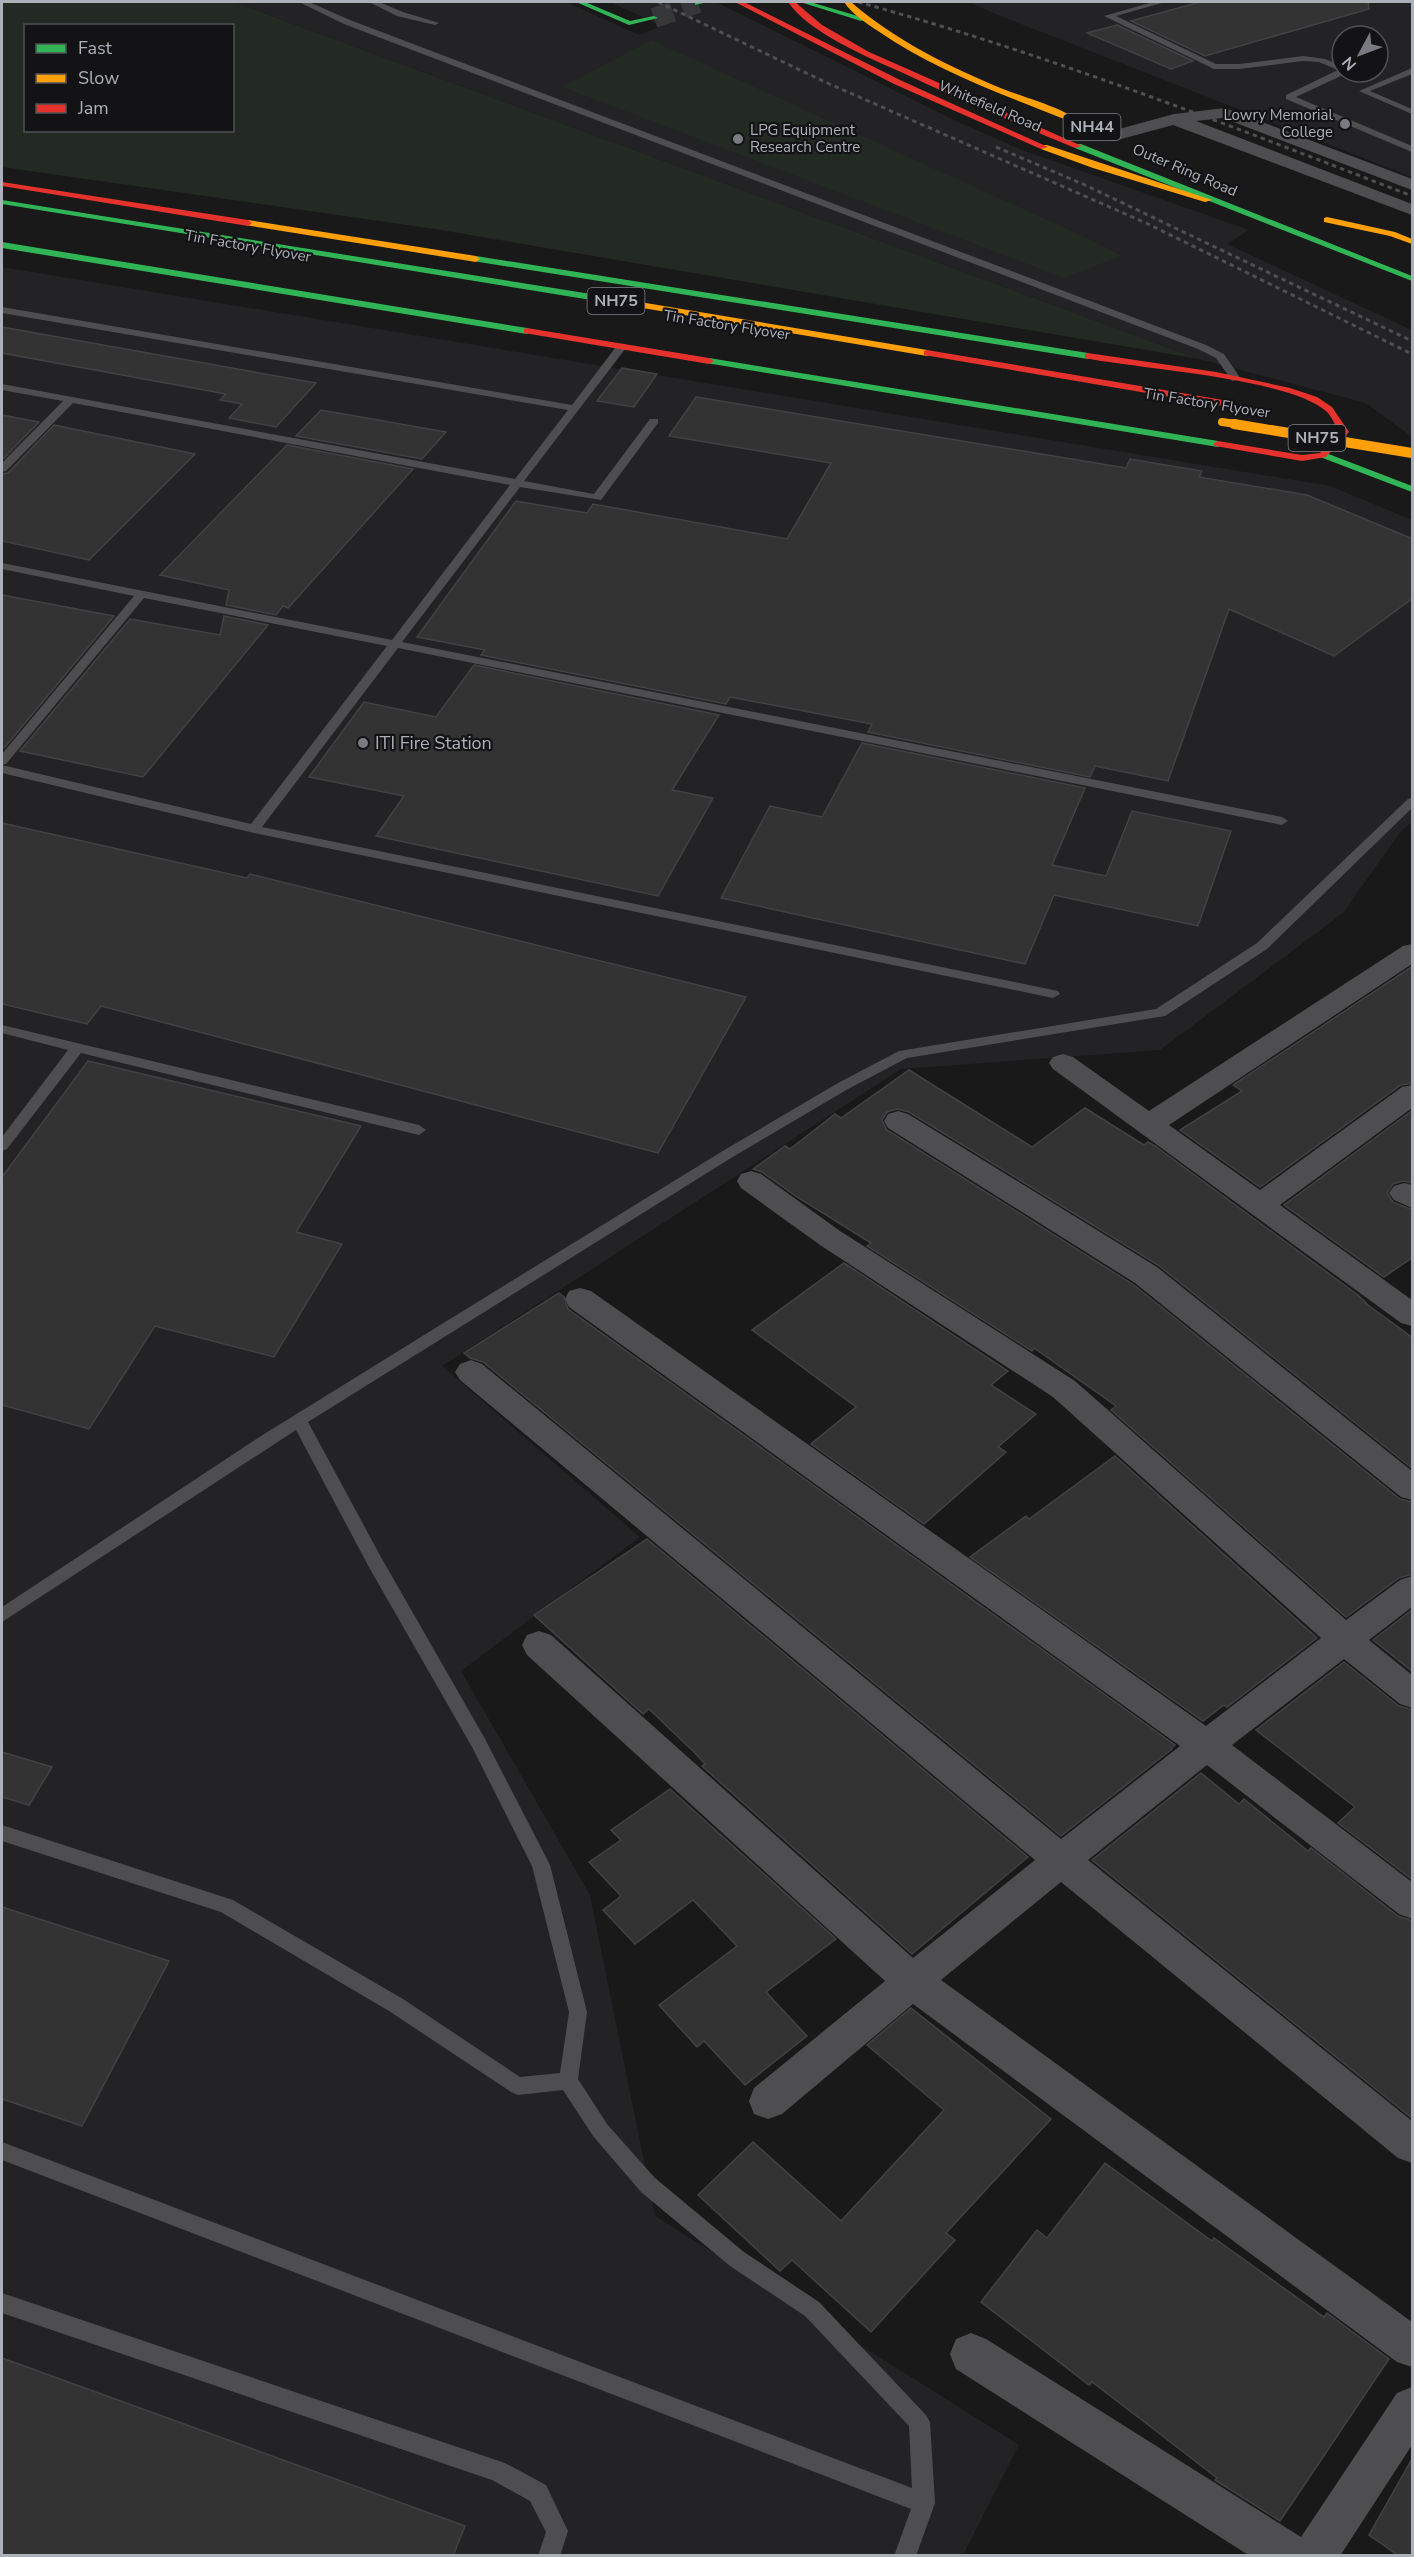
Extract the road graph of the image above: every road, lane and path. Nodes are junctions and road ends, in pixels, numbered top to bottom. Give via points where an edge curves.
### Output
1 (303, 2) edge
2 (373, 2) edge
3 (580, 2) edge
4 (589, 2) edge
5 (739, 2) edge
6 (791, 2) edge
7 (804, 2) edge
8 (847, 2) edge
9 (1161, 2) edge
10 (864, 19) junction
11 (435, 23) dead end
12 (1330, 65) edge
13 (1413, 71) edge
14 (1330, 76) edge
15 (1413, 112) edge
16 (1174, 119) junction
17 (1085, 125) dead end
18 (1109, 134) joint
19 (1135, 145) dead end
20 (1413, 149) edge
21 (2, 183) edge
22 (1413, 184) edge
23 (2, 202) edge
24 (1413, 210) edge
25 (1241, 211) junction
26 (1413, 242) edge
27 (2, 244) edge
28 (1389, 248) dead end
29 (1413, 279) edge
30 (2, 310) edge
31 (622, 346) junction
32 (1236, 379) junction
33 (2, 387) edge
34 (70, 400) junction
35 (1235, 405) dead end
36 (574, 408) junction
37 (1321, 419) dead end
38 (654, 421) dead end
39 (1216, 421) dead end
40 (1355, 425) dead end
41 (1413, 453) edge
42 (1323, 455) junction
43 (2, 469) edge
44 (516, 484) junction
45 (1413, 489) edge
46 (2, 566) edge
47 (142, 593) junction
48 (396, 643) junction
49 (2, 760) edge
50 (2, 769) edge
51 (1413, 802) edge
52 (1282, 821) dead end
53 (254, 829) junction
54 (1413, 952) edge
55 (1053, 994) dead end
56 (2, 1029) edge
57 (77, 1048) junction
58 (1063, 1063) dead end
59 (1413, 1094) edge
60 (898, 1120) dead end
61 (1149, 1125) junction
62 (419, 1130) dead end
63 (2, 1146) edge
64 (751, 1180) dead end
65 (1260, 1205) junction
66 (580, 1299) dead end
67 (1413, 1315) edge
68 (471, 1372) dead end
69 (299, 1420) junction
70 (1413, 1488) edge
71 (1413, 1589) edge
72 (2, 1615) edge
73 (1344, 1640) junction
74 (539, 1645) dead end
75 (1413, 1694) edge
76 (1205, 1744) junction
77 (2, 1833) edge
78 (1060, 1860) junction
79 (1413, 1903) edge
80 (912, 1981) junction
81 (568, 2081) junction
82 (768, 2101) dead end
83 (1413, 2145) edge
84 (2, 2151) edge
85 (2, 2303) edge
86 (1413, 2347) edge
87 (971, 2355) dead end
88 (1413, 2408) edge
89 (924, 2503) junction
90 (549, 2556) edge
91 (905, 2556) edge
92 (1291, 2556) edge
93 (1314, 2556) edge

1 - 32 lane via 695,156 1202,347 1220,356
2 - 11 lane
3 - 4 main road via 629,23 654,18 627,19
5 - 25 main road, Whitefield Road via 833,53 941,104 1062,154
6 - 25 main road, Outer Ring Road / NH44 via 843,43 994,112
7 - 10 main road
8 - 10 main road, NH44
9 - 12 lane via 1108,16 1214,66 1234,68 1305,58
10 - 17 main road, NH44 via 932,57
13 - 15 lane via 1363,90
14 - 20 lane via 1289,97
16 - 18 street
16 - 22 street via 1225,113
16 - 24 street
18 - 19 main road, Outer Ring Road / NH44
21 - 32 main road
23 - 35 main road, Tin Factory Flyover / NH75
25 - 29 main road, Outer Ring Road / NH44
26 - 28 main road via 1322,218
27 - 31 main road
30 - 36 lane
31 - 36 lane
31 - 42 main road via 1302,458
32 - 42 main road via 1295,390 1329,408 1344,432
33 - 34 lane
34 - 43 lane
34 - 44 lane
36 - 44 lane
37 - 40 main road, NH75
38 - 44 lane via 597,498
39 - 41 main road, Tin Factory Flyover / NH75, bridge
42 - 45 main road
44 - 48 lane
46 - 47 lane
47 - 48 lane
47 - 49 lane
48 - 52 lane
48 - 53 lane
50 - 53 lane
51 - 69 lane via 1262,946 1160,1013 904,1054 726,1155
53 - 55 lane
54 - 61 street
56 - 57 lane
57 - 62 lane
57 - 63 lane
58 - 61 street
59 - 65 street
60 - 70 street via 1146,1275
61 - 65 street
64 - 73 street via 830,1238 1064,1389
65 - 67 street
66 - 76 street
68 - 78 street
69 - 72 lane
69 - 81 lane via 478,1742 541,1865 578,2012
71 - 73 street
73 - 75 street
73 - 76 street
74 - 80 street
76 - 78 street
76 - 79 street
77 - 81 lane via 227,1906 396,2005 518,2086
78 - 80 street
78 - 83 street
80 - 82 street
80 - 86 street
81 - 89 lane via 600,2130 648,2185 736,2259 812,2309 919,2422
84 - 89 lane
85 - 90 lane via 497,2470 538,2493 557,2531
87 - 92 street
88 - 93 street
89 - 91 lane

